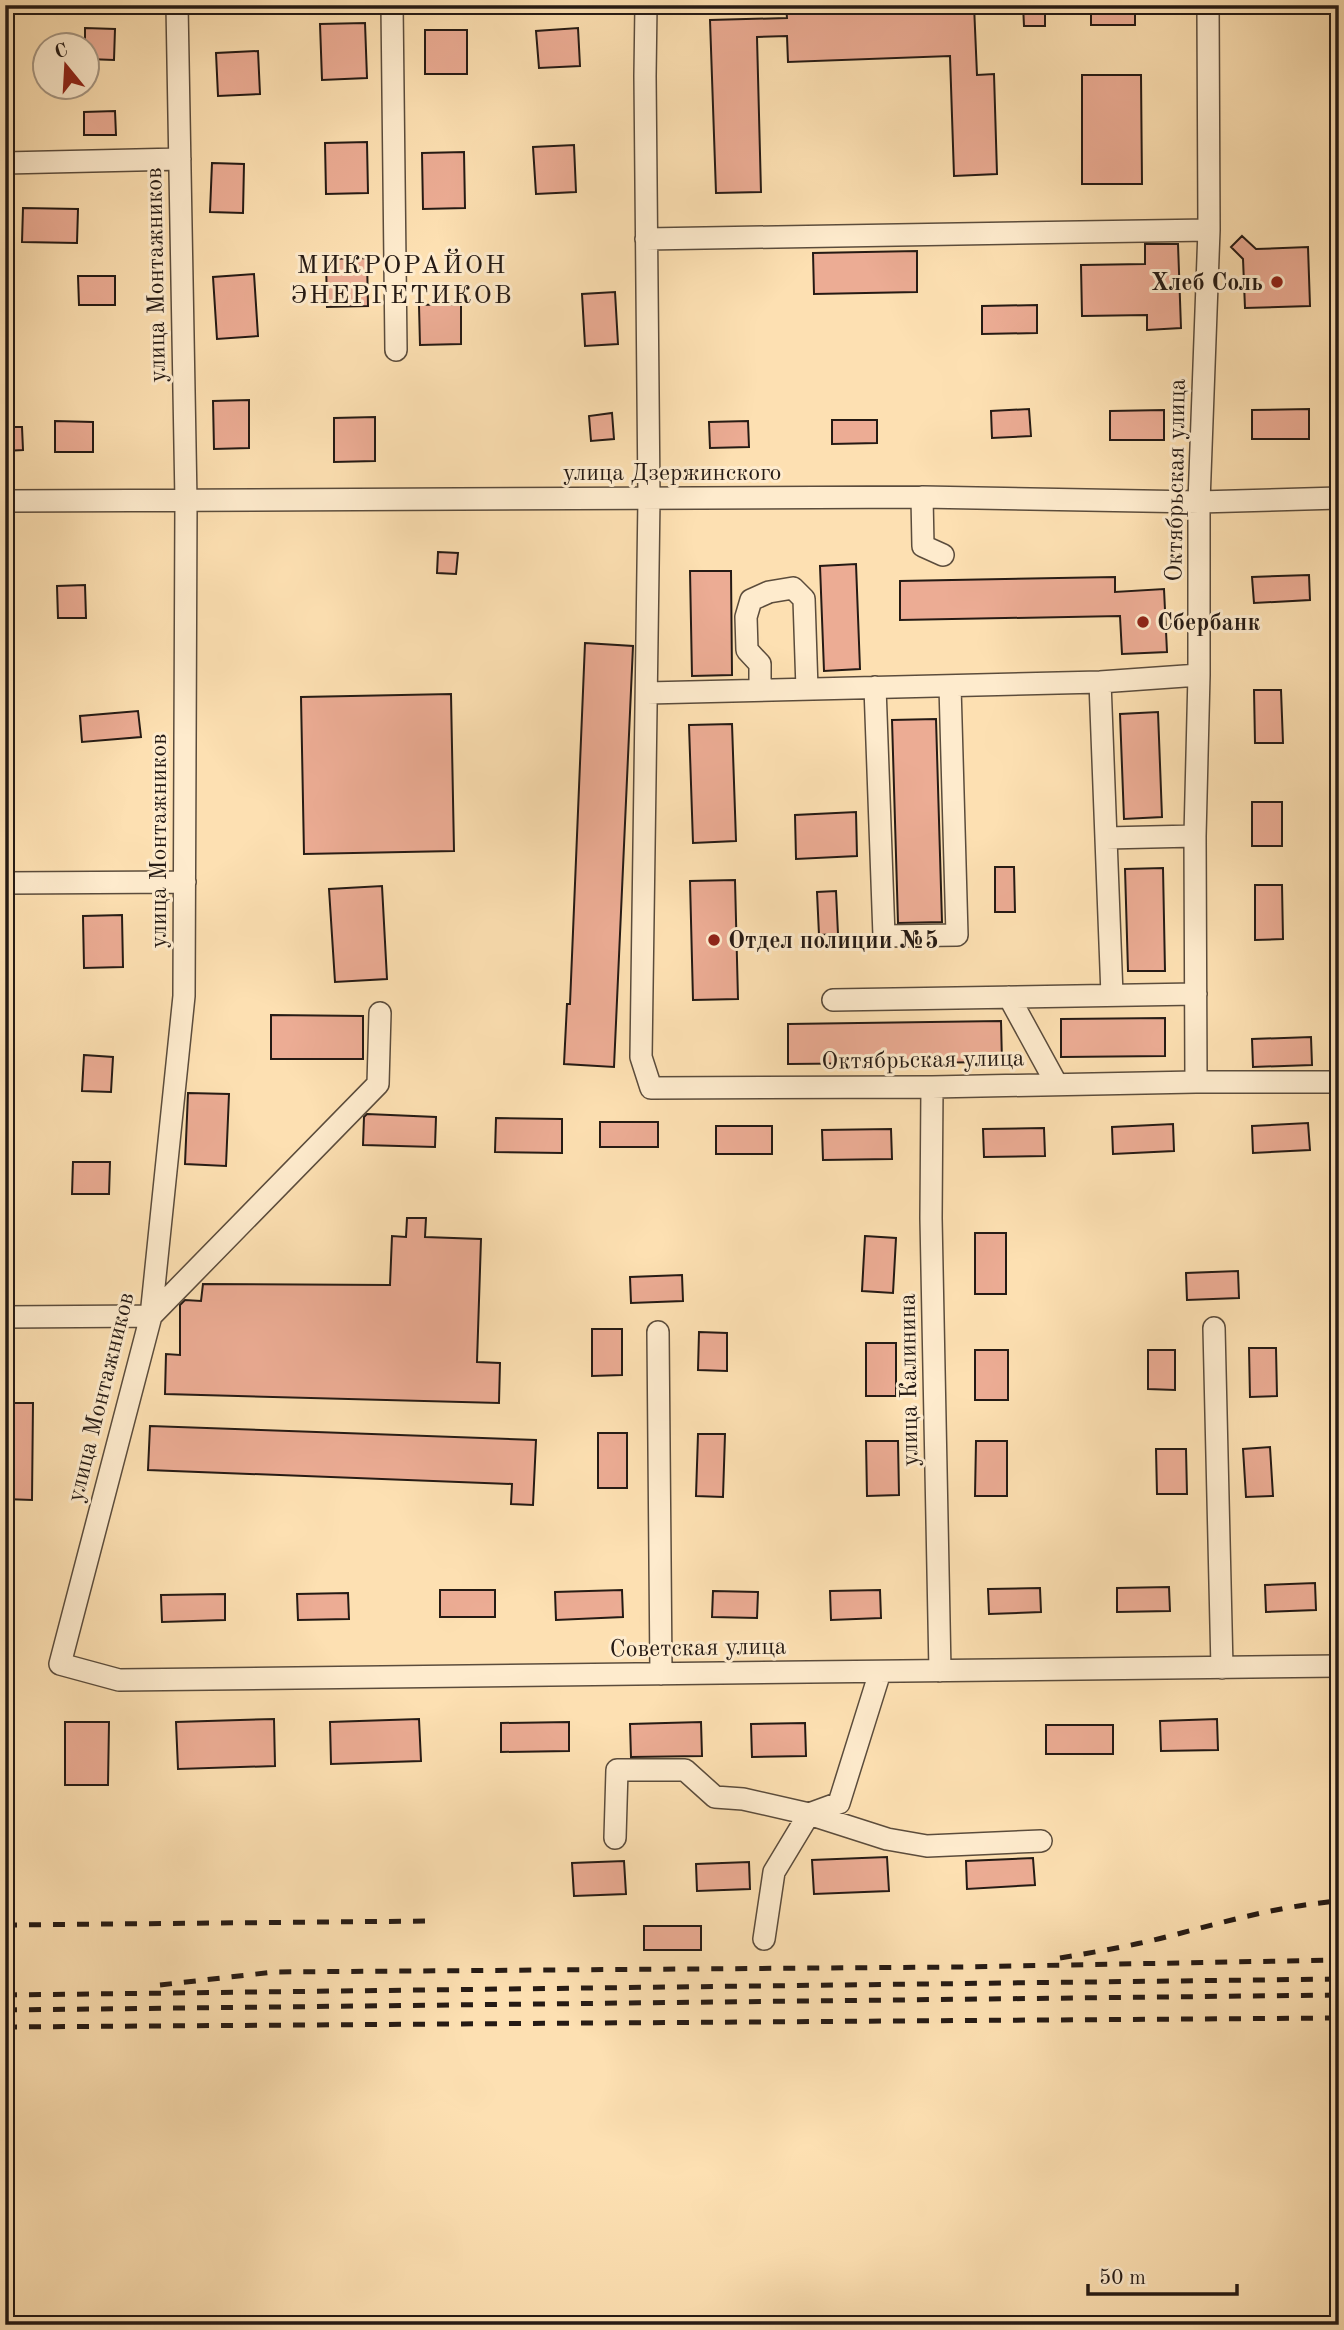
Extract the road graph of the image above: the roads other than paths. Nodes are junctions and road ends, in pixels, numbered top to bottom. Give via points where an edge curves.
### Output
1 (177, 5) edge
2 (392, 5) edge
3 (646, 5) edge
4 (1208, 5) edge
5 (180, 159) junction
6 (5, 163) edge
7 (1209, 230) junction
8 (646, 239) junction
9 (396, 350) dead end
10 (922, 497) junction
11 (649, 498) junction
12 (1339, 498) edge
13 (5, 501) edge
14 (186, 501) junction
15 (1199, 502) junction
16 (943, 555) dead end
17 (1199, 675) junction
18 (1100, 682) junction
19 (950, 686) junction
20 (875, 687) junction
21 (807, 689) junction
22 (760, 690) junction
23 (647, 693) junction
24 (1195, 836) junction
25 (1106, 838) junction
26 (184, 882) junction
27 (5, 883) edge
28 (1196, 994) junction
29 (1112, 995) junction
30 (1009, 997) junction
31 (833, 1000) dead end
32 (380, 1013) dead end
33 (1196, 1082) junction
34 (1339, 1082) edge
35 (1056, 1083) junction
36 (932, 1087) junction
37 (151, 1316) junction
38 (5, 1317) edge
39 (1214, 1328) dead end
40 (658, 1332) dead end
41 (60, 1664) joint
42 (1339, 1667) edge
43 (1222, 1668) junction
44 (940, 1671) junction
45 (880, 1672) junction
46 (661, 1674) junction
47 (809, 1814) junction
48 (615, 1838) dead end
49 (1041, 1840) dead end
50 (764, 1939) dead end

1 - 5 street, улица Монтажников
2 - 9 street
3 - 8 street
4 - 7 street, Октябрьская улица
5 - 6 street
5 - 14 street, улица Монтажников
7 - 8 street
7 - 15 street, Октябрьская улица
8 - 11 street
10 - 11 street, улица Дзержинского
10 - 15 street, улица Дзержинского
10 - 16 street via 923,546
11 - 14 street, улица Дзержинского
11 - 23 street
12 - 15 street, улица Дзержинского
13 - 14 street, улица Дзержинского
14 - 26 street, улица Монтажников
15 - 17 street, Октябрьская улица
17 - 18 street
17 - 24 street, Октябрьская улица
18 - 19 street
18 - 25 street
19 - 20 street
19 - 20 street via 957,935 884,936
20 - 21 street
21 - 22 street
21 - 22 street via 804,599 793,588 751,600 746,617 747,650 760,664
22 - 23 street
23 - 36 street, Октябрьская улица via 640,1058 651,1088
24 - 25 street
24 - 28 street, Октябрьская улица
25 - 29 street
26 - 27 street
26 - 37 street, улица Монтажников via 184,996
28 - 29 street
28 - 33 street, Октябрьская улица
29 - 30 street
30 - 31 street
30 - 35 street
32 - 37 street via 378,1084
33 - 34 street, Октябрьская улица
33 - 35 street, Октябрьская улица
35 - 36 street, Октябрьская улица
36 - 44 street, улица Калинина
37 - 38 street
37 - 41 street, улица Монтажников
39 - 43 street
40 - 46 street
41 - 46 street, Советская улица via 119,1680
42 - 43 street, Советская улица
43 - 44 street, Советская улица
44 - 45 street, Советская улица
45 - 46 street, Советская улица
45 - 47 street via 839,1803
47 - 48 street via 715,1797 685,1770 617,1770
47 - 49 street via 887,1839 927,1846
47 - 50 street via 774,1872

